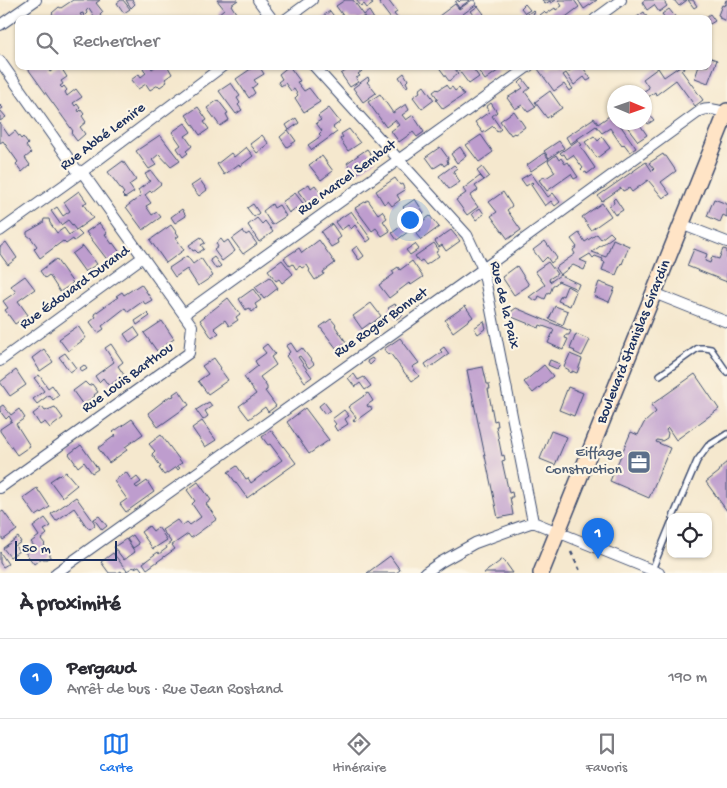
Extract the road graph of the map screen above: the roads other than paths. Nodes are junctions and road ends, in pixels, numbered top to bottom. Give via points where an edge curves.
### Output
1 (36, 0) edge
2 (258, 0) edge
3 (312, 0) edge
4 (621, 0) edge
5 (269, 15) edge
6 (291, 15) edge
7 (600, 15) edge
8 (0, 25) edge
9 (0, 61) edge
10 (218, 70) edge
11 (318, 70) edge
12 (523, 70) edge
13 (726, 112) edge
14 (399, 160) junction
15 (82, 172) junction
16 (681, 224) junction
17 (0, 231) edge
18 (727, 242) edge
19 (143, 257) junction
20 (483, 269) junction
21 (654, 293) junction
22 (184, 314) junction
23 (727, 322) edge
24 (0, 361) edge
25 (727, 372) edge
26 (660, 375) dead end
27 (727, 434) edge
28 (0, 474) edge
29 (4, 486) edge
30 (676, 513) edge
31 (533, 522) junction
32 (557, 533) junction
33 (667, 535) edge
34 (655, 571) edge
35 (56, 573) edge
36 (425, 573) edge
37 (541, 573) edge

1 - 8 street
2 - 5 street
3 - 6 street
4 - 7 street
9 - 15 street, Rue Louis Barthou via 76,169
10 - 15 street, Rue Abbé Lemire
11 - 14 street, Rue de la Paix
12 - 14 street, Rue Marcel Sembat
13 - 16 main road, Boulevard Stanislas Girardin
13 - 20 street, Rue Roger Bonnet via 700,111
14 - 20 street, Rue de la Paix via 467,235
14 - 22 street, Rue Marcel Sembat
15 - 17 street, Rue Abbé Lemire
15 - 19 street, Rue Louis Barthou
16 - 18 street
16 - 21 main road, Boulevard Stanislas Girardin
19 - 22 street, Rue Louis Barthou
19 - 24 street, Rue Édouard Durand
20 - 31 street, Rue de la Paix
20 - 35 street, Rue Roger Bonnet
21 - 23 street
21 - 32 main road, Boulevard Stanislas Girardin
22 - 29 street, Rue Louis Barthou via 192,326 189,353
25 - 26 lane via 710,350 698,348
27 - 30 lane via 708,446 697,461
28 - 29 street
31 - 32 street
31 - 36 street via 475,543
32 - 34 street
32 - 37 main road, Boulevard Stanislas Girardin
33 - 34 lane

